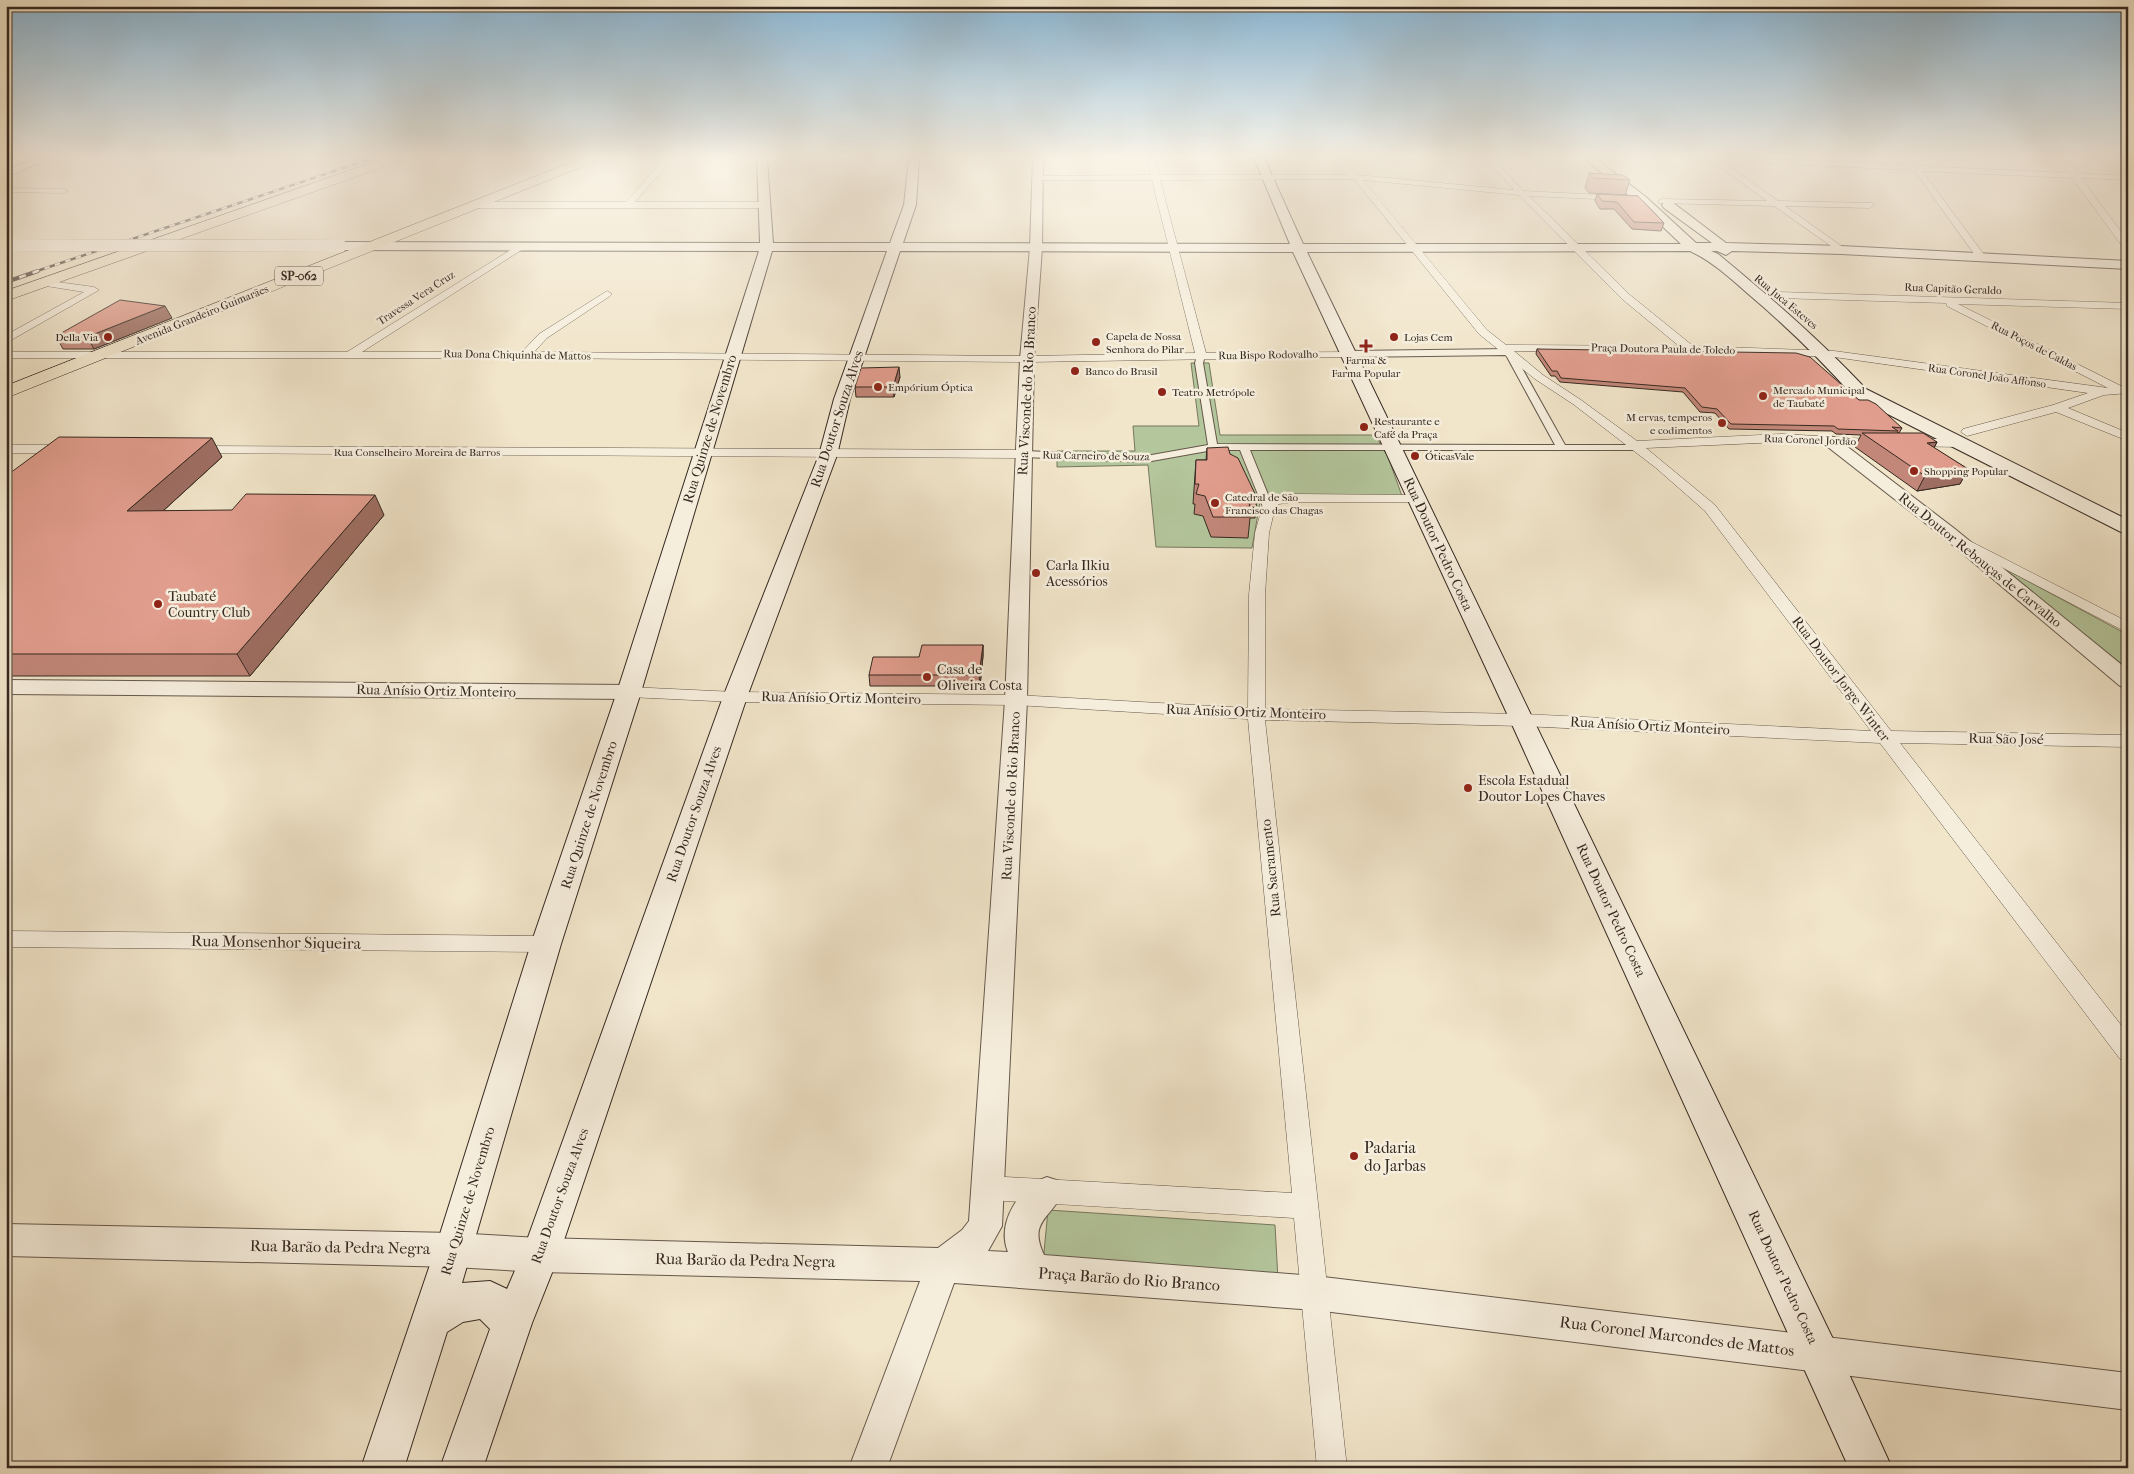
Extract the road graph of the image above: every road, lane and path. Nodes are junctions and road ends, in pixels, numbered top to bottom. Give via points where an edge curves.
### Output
1 (202, 227) edge
2 (419, 227) edge
3 (767, 227) edge
4 (903, 227) edge
5 (1037, 227) edge
6 (1167, 227) edge
7 (1289, 227) edge
8 (1397, 227) edge
9 (1556, 227) edge
10 (1670, 227) edge
11 (1698, 227) edge
12 (1808, 227) edge
13 (1959, 227) edge
14 (2112, 227) edge
15 (6, 245) edge
16 (373, 246) junction
17 (520, 247) junction
18 (1720, 247) junction
19 (767, 248) junction
20 (896, 248) junction
21 (1036, 248) junction
22 (1172, 248) junction
23 (1298, 248) junction
24 (1414, 248) junction
25 (1693, 248) junction
26 (2128, 248) edge
27 (1579, 249) junction
28 (1841, 250) junction
29 (1980, 256) junction
30 (2128, 265) edge
31 (43, 283) junction
32 (607, 294) dead end
33 (1778, 295) junction
34 (6, 296) edge
35 (1946, 301) junction
36 (2128, 306) edge
37 (1813, 325) dead end
38 (6, 340) edge
39 (1825, 345) junction
40 (1690, 349) junction
41 (1506, 350) junction
42 (6, 354) edge
43 (102, 354) junction
44 (351, 354) junction
45 (1349, 354) junction
46 (525, 355) junction
47 (1847, 355) junction
48 (733, 356) junction
49 (856, 356) junction
50 (1201, 356) junction
51 (1027, 359) junction
52 (2125, 390) edge
53 (2103, 392) junction
54 (6, 393) edge
55 (2057, 408) junction
56 (2128, 437) edge
57 (1962, 438) junction
58 (1830, 441) junction
59 (1635, 446) junction
60 (1213, 447) junction
61 (1244, 447) junction
62 (1393, 447) junction
63 (1561, 447) junction
64 (6, 449) edge
65 (76, 449) edge
66 (186, 450) edge
67 (703, 454) junction
68 (828, 454) junction
69 (1024, 454) junction
70 (2091, 492) junction
71 (2066, 498) junction
72 (1416, 499) junction
73 (1268, 507) junction
74 (2128, 510) edge
75 (2128, 528) edge
76 (1949, 533) junction
77 (2128, 628) edge
78 (2128, 681) edge
79 (6, 687) edge
80 (629, 692) junction
81 (735, 697) junction
82 (1016, 700) junction
83 (1256, 714) junction
84 (1522, 720) junction
85 (1885, 737) junction
86 (2128, 741) edge
87 (6, 939) edge
88 (546, 944) junction
89 (2128, 1052) edge
90 (988, 1188) junction
91 (1047, 1192) junction
92 (1304, 1206) junction
93 (6, 1240) edge
94 (454, 1250) junction
95 (540, 1255) junction
96 (943, 1265) junction
97 (1034, 1271) junction
98 (1315, 1293) junction
99 (430, 1319) junction
100 (512, 1323) junction
101 (1819, 1353) junction
102 (2128, 1392) edge
103 (382, 1468) edge
104 (461, 1468) edge
105 (868, 1468) edge
106 (1332, 1468) edge
107 (1871, 1468) edge

1 - 31 main road
2 - 16 main road, Avenida Grandeiro Guimarães / SP-062
3 - 19 main road, Rua Quinze de Novembro
4 - 20 main road, Rua Doutor Souza Alves
5 - 21 street, Rua Visconde do Rio Branco
6 - 22 street
7 - 23 main road, Rua Doutor Pedro Costa
8 - 24 street, Rua Doutor Jorge Winter
9 - 27 street
10 - 25 main road, Rua Juca Esteves
11 - 18 main road, Rua Juca Esteves via 1720,243
12 - 28 street
13 - 29 street
14 - 26 street
15 - 16 main road, bridge
16 - 17 main road
16 - 43 main road, Avenida Grandeiro Guimarães / SP-062
17 - 19 main road
17 - 44 street, Travessa Vera Cruz
18 - 25 main road
18 - 28 main road
18 - 33 main road, Rua Juca Esteves
19 - 20 main road
19 - 48 main road, Rua Quinze de Novembro
20 - 21 main road
20 - 49 main road, Rua Doutor Souza Alves
21 - 22 main road
21 - 51 street, Rua Visconde do Rio Branco
22 - 23 main road
22 - 50 street
23 - 24 main road
23 - 45 main road, Rua Doutor Pedro Costa
24 - 27 main road
24 - 41 street, Rua Doutor Jorge Winter via 1482,332
25 - 27 main road
25 - 39 main road, Rua Juca Esteves via 1713,257
27 - 40 street via 1626,297
28 - 29 main road
29 - 30 main road
31 - 34 main road
31 - 38 street via 94,290
32 - 46 street via 543,336
33 - 35 street, Rua Capitão Geraldo
33 - 37 main road, Rua Juca Esteves
35 - 36 street, Rua Capitão Geraldo
35 - 52 street, Rua Poços de Caldas
39 - 40 street, Praça Doutora Paula de Toledo
39 - 47 main road, Rua Juca Esteves
39 - 57 main road via 1860,393
40 - 41 street, Praça Doutora Paula de Toledo
41 - 45 street, Rua Bispo Rodovalho
41 - 59 street, Rua Doutor Jorge Winter
41 - 63 street
42 - 43 street, Rua Dona Chiquinha de Mattos
43 - 44 street, Rua Dona Chiquinha de Mattos
43 - 54 main road, Avenida Grandeiro Guimarães / SP-062
44 - 46 street, Rua Dona Chiquinha de Mattos
45 - 50 street, Rua Bispo Rodovalho
45 - 62 main road, Rua Doutor Pedro Costa
46 - 48 street, Rua Dona Chiquinha de Mattos
47 - 53 street, Rua Coronel João Affonso
47 - 57 main road, Rua Juca Esteves via 1883,390
48 - 49 street, Rua Dona Chiquinha de Mattos
48 - 67 main road, Rua Quinze de Novembro
49 - 51 street, Rua Dona Chiquinha de Mattos
49 - 68 main road, Rua Doutor Souza Alves
50 - 51 street, Rua Bispo Rodovalho
50 - 60 street via 1199,363
51 - 69 street, Rua Visconde do Rio Branco
52 - 53 street, Rua Coronel João Affonso
53 - 55 street, Rua Coronel Jordão
55 - 56 street
55 - 57 street, Rua Coronel Jordão
57 - 58 street, Rua Coronel Jordão
57 - 70 main road
57 - 71 main road
58 - 59 street, Rua Coronel Jordão via 1782,438
58 - 76 street, Rua Doutor Rebouças de Carvalho
59 - 63 street, Rua Coronel Jordão
59 - 85 street, Rua Doutor Jorge Winter via 1710,508
60 - 61 street, Rua Carneiro de Souza
60 - 69 street, Rua Carneiro de Souza via 1146,459
61 - 62 street, Rua Carneiro de Souza
61 - 73 street
62 - 63 street, Rua Coronel Jordão
62 - 72 main road, Rua Doutor Pedro Costa
64 - 65 street
66 - 67 street, Rua Conselheiro Moreira de Barros
67 - 68 street, Rua Conselheiro Moreira de Barros
67 - 80 main road, Rua Quinze de Novembro
68 - 69 street, Rua Carneiro de Souza
68 - 81 main road, Rua Doutor Souza Alves
69 - 82 street, Rua Visconde do Rio Branco
70 - 71 main road
70 - 74 main road
71 - 75 main road
72 - 73 street via 1287,498 1275,500
72 - 84 main road, Rua Doutor Pedro Costa
73 - 83 street, Rua Sacramento via 1262,533 1257,595
76 - 77 street
76 - 78 street, Rua Doutor Rebouças de Carvalho
79 - 80 street, Rua Anísio Ortiz Monteiro
80 - 81 street, Rua Anísio Ortiz Monteiro
80 - 88 main road, Rua Quinze de Novembro
81 - 82 street, Rua Anísio Ortiz Monteiro
81 - 95 main road, Rua Doutor Souza Alves
82 - 83 street, Rua Anísio Ortiz Monteiro
82 - 90 street, Rua Visconde do Rio Branco
83 - 84 street, Rua Anísio Ortiz Monteiro
83 - 92 street, Rua Sacramento
84 - 85 street, Rua Anísio Ortiz Monteiro
84 - 101 main road, Rua Doutor Pedro Costa
85 - 86 street, Rua São José
85 - 89 street, Rua Doutor Jorge Winter
87 - 88 street, Rua Monsenhor Siqueira
88 - 94 main road, Rua Quinze de Novembro
90 - 91 street
90 - 96 street, Rua Visconde do Rio Branco via 985,1226 974,1242
91 - 92 street
91 - 97 street via 1023,1219 1021,1243
92 - 98 street, Rua Sacramento
93 - 94 street, Rua Barão da Pedra Negra
94 - 95 street, Rua Barão da Pedra Negra
94 - 99 main road, Rua Quinze de Novembro
95 - 96 street, Rua Barão da Pedra Negra
95 - 100 main road, Rua Doutor Souza Alves
96 - 97 street, Praça Barão do Rio Branco
96 - 105 street
97 - 98 street, Praça Barão do Rio Branco
98 - 101 street, Rua Coronel Marcondes de Mattos
98 - 106 street, Rua Sacramento
99 - 100 main road via 454,1304 472,1299 490,1300
99 - 103 main road, Rua Quinze de Novembro
100 - 104 main road, Rua Doutor Souza Alves
101 - 102 street, Rua Coronel Marcondes de Mattos
101 - 107 main road, Rua Doutor Pedro Costa

